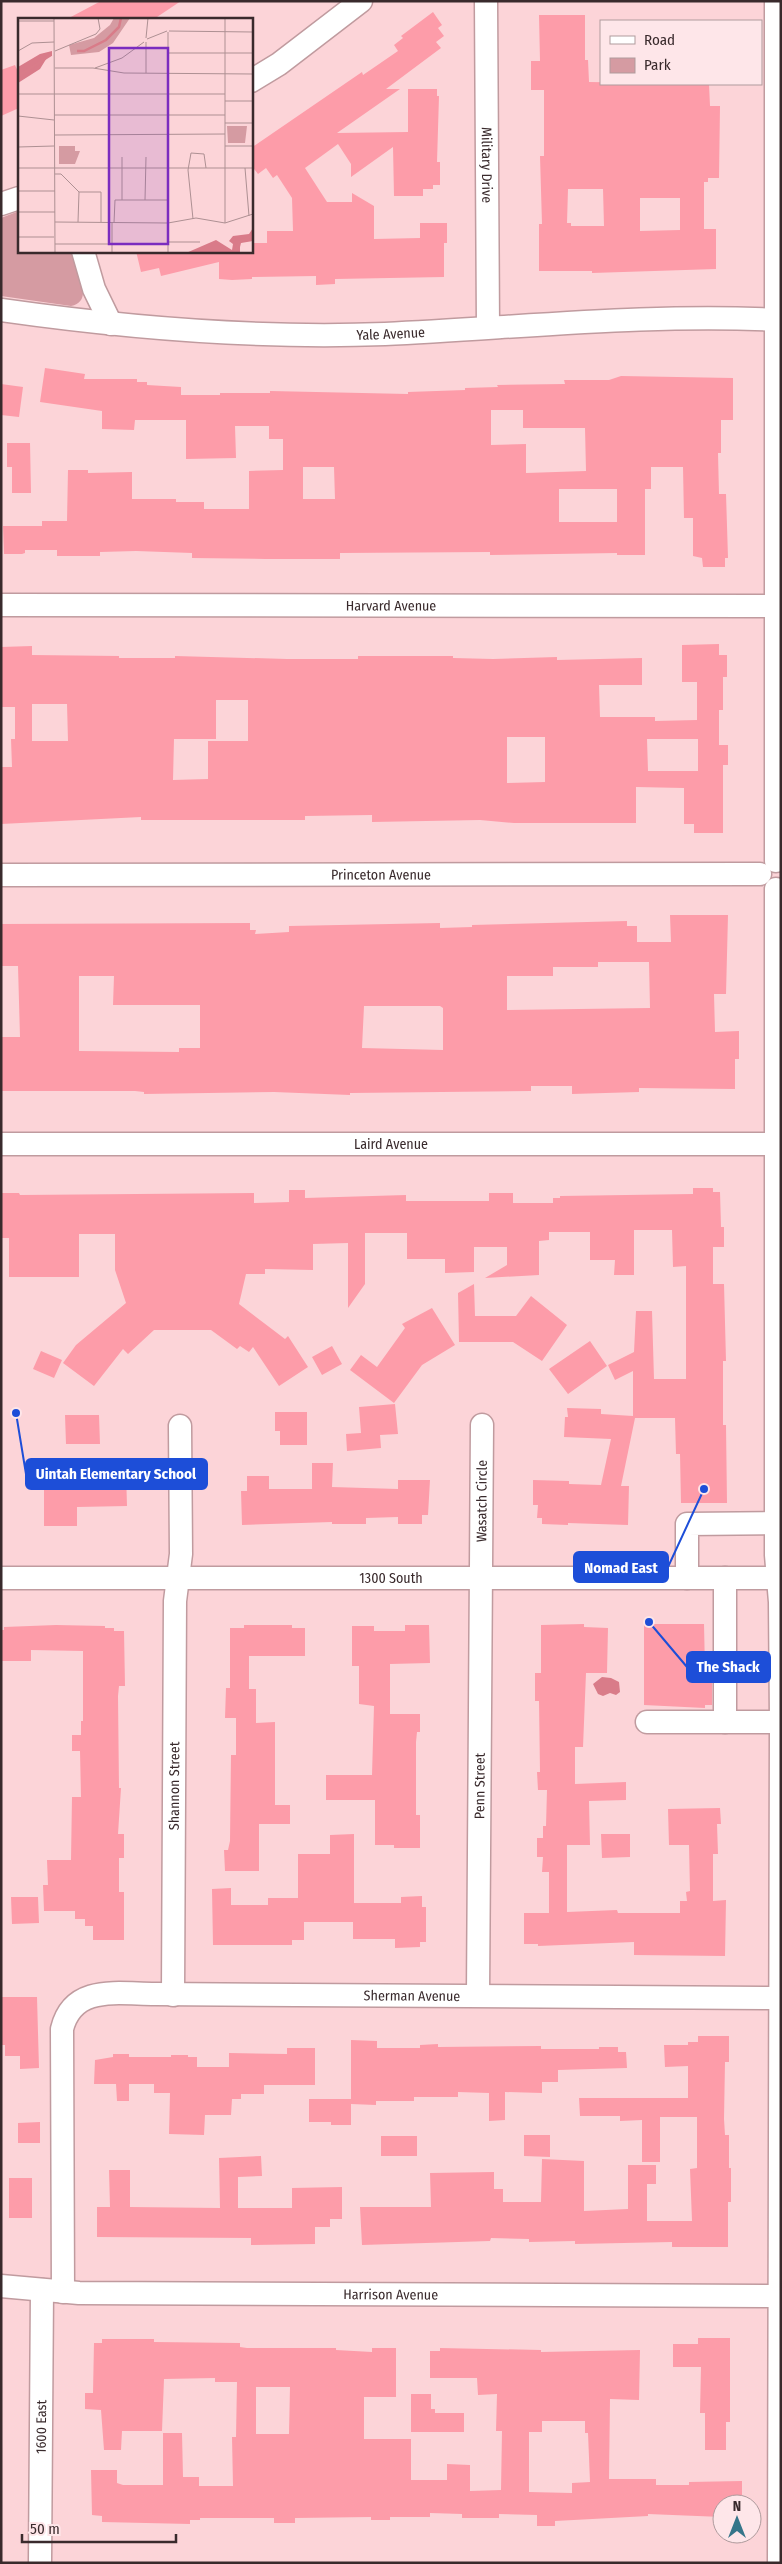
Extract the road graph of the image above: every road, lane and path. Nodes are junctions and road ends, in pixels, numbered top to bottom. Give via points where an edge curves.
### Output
1 (361, 1) edge
2 (486, 1) edge
3 (776, 1) edge
4 (779, 71) edge
5 (252, 81) edge
6 (18, 198) edge
7 (1, 204) edge
8 (83, 252) edge
9 (1, 310) edge
10 (779, 320) edge
11 (112, 324) junction
12 (488, 328) junction
13 (1, 605) edge
14 (778, 606) edge
15 (772, 866) edge
16 (1, 874) edge
17 (778, 888) edge
18 (1, 1144) edge
19 (779, 1144) edge
20 (482, 1425) dead end
21 (180, 1426) dead end
22 (778, 1440) edge
23 (776, 1523) junction
24 (1, 1578) edge
25 (177, 1578) junction
26 (481, 1578) junction
27 (688, 1578) junction
28 (725, 1578) junction
29 (779, 1578) edge
30 (647, 1722) dead end
31 (725, 1722) junction
32 (781, 1722) edge
33 (172, 1995) junction
34 (478, 1995) junction
35 (780, 1998) edge
36 (62, 2029) joint
37 (1, 2286) edge
38 (52, 2291) junction
39 (780, 2296) edge
40 (780, 2538) edge
41 (40, 2563) edge
42 (779, 2563) edge

1 - 5 street
2 - 12 street, Military Drive
3 - 4 street
4 - 10 street
6 - 7 street
8 - 11 street via 94,289
9 - 11 street, Yale Avenue
10 - 12 street, Yale Avenue via 645,319
10 - 14 street
11 - 12 street, Yale Avenue via 203,333 331,335
13 - 14 street, Harvard Avenue
14 - 15 street
15 - 16 street, Princeton Avenue
15 - 17 street via 762,883 766,887
17 - 19 street
18 - 19 street, Laird Avenue
19 - 22 street
20 - 26 street, Wasatch Circle
21 - 25 street, Shannon Street via 181,1554
22 - 23 street
23 - 27 street via 688,1524
23 - 29 street
24 - 25 street, 1300 South
25 - 26 street, 1300 South
25 - 33 street, Shannon Street
26 - 27 street, 1300 South
26 - 34 street, Penn Street
27 - 28 street, 1300 South
28 - 29 street, 1300 South
28 - 31 street
29 - 32 street
30 - 31 street
31 - 32 street
32 - 35 street
33 - 34 street, Sherman Avenue
33 - 36 street, Sherman Avenue via 102,1994 85,1998 73,2005 65,2016
34 - 35 street, Sherman Avenue
35 - 39 street
36 - 38 street, 1600 East
37 - 38 street, Harrison Avenue
38 - 39 street, Harrison Avenue
38 - 41 street, 1600 East
39 - 40 street
40 - 42 street

